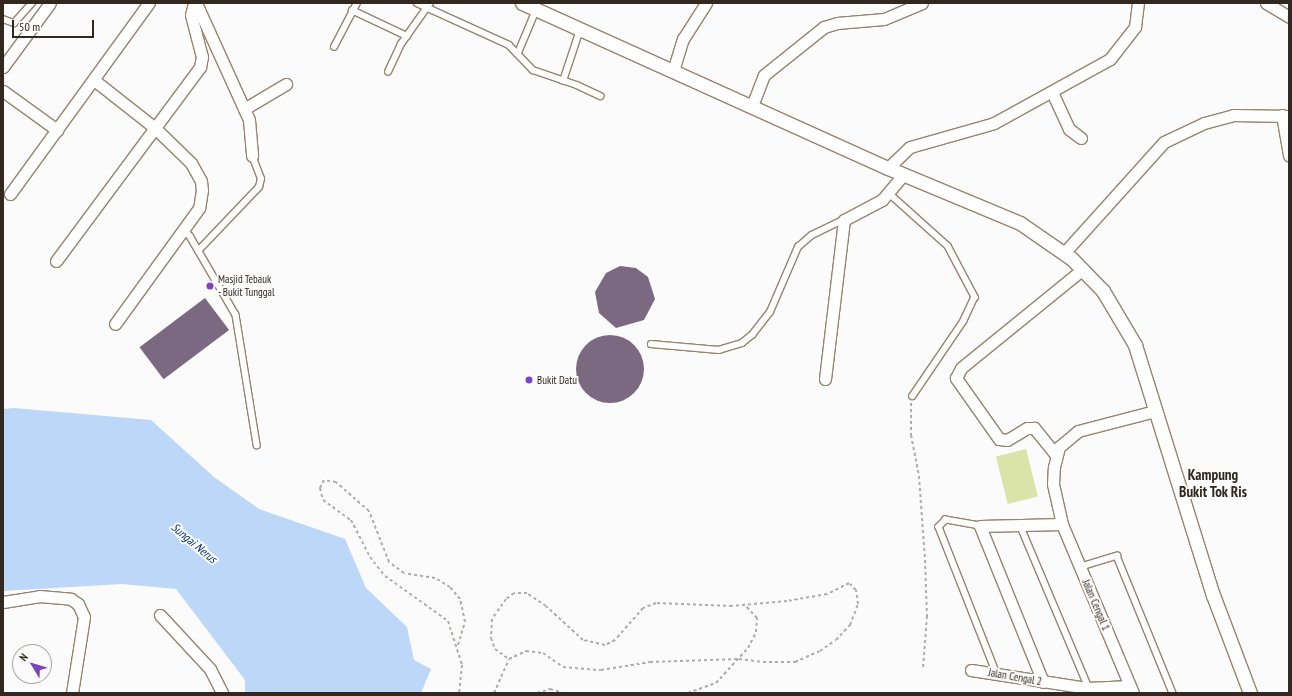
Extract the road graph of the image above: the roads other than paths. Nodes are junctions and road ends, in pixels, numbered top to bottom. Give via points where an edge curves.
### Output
1 (32, 3) edge
2 (50, 3) edge
3 (149, 3) edge
4 (195, 3) edge
5 (357, 3) edge
6 (417, 3) edge
7 (522, 3) edge
8 (706, 3) edge
9 (922, 3) edge
10 (1138, 3) edge
11 (1266, 3) edge
12 (429, 5) edge
13 (536, 9) junction
14 (352, 10) junction
15 (1289, 17) edge
16 (3, 18) edge
17 (580, 29) junction
18 (407, 36) junction
19 (334, 46) dead end
20 (518, 53) junction
21 (3, 67) edge
22 (673, 71) junction
23 (388, 72) dead end
24 (94, 80) junction
25 (563, 81) junction
26 (286, 84) dead end
27 (3, 91) edge
28 (1052, 92) junction
29 (600, 96) dead end
30 (752, 106) junction
31 (244, 109) junction
32 (1286, 115) edge
33 (156, 128) junction
34 (57, 130) junction
35 (1081, 138) dead end
36 (1289, 155) edge
37 (252, 156) joint
38 (888, 168) junction
39 (904, 174) junction
40 (10, 194) dead end
41 (890, 194) junction
42 (844, 220) junction
43 (183, 229) junction
44 (198, 250) junction
45 (1064, 252) junction
46 (56, 261) dead end
47 (1083, 269) junction
48 (114, 324) dead end
49 (651, 344) dead end
50 (825, 379) dead end
51 (913, 396) road end
52 (1155, 411) junction
53 (257, 445) dead end
54 (1056, 455) junction
55 (1062, 524) junction
56 (980, 526) junction
57 (1021, 526) junction
58 (1080, 567) junction
59 (3, 602) edge
60 (160, 615) dead end
61 (971, 670) dead end
62 (997, 674) junction
63 (1043, 682) junction
64 (1089, 688) junction
65 (1131, 689) edge
66 (72, 693) edge
67 (222, 693) edge
68 (1173, 693) edge
69 (1250, 693) edge

1 - 16 lane via 14,23
2 - 21 street
3 - 24 street
4 - 31 street
4 - 33 street via 193,25 202,61
5 - 14 lane
6 - 12 lane
7 - 13 street
8 - 22 street via 683,39
9 - 30 street via 884,19 837,22 824,27 764,75
10 - 28 street via 1135,28 1117,52
11 - 15 street
12 - 18 lane
12 - 20 lane via 509,45
13 - 17 street
13 - 20 lane
14 - 18 lane
14 - 19 lane
17 - 22 street
17 - 25 lane
18 - 23 lane
20 - 25 lane via 533,70
22 - 30 street
24 - 33 street
24 - 34 street
25 - 29 lane
26 - 31 street
27 - 34 street
28 - 35 street via 1070,129
28 - 38 street via 984,127 910,147
30 - 38 street
31 - 37 street via 249,120
32 - 36 street
32 - 45 street via 1233,115 1204,123 1164,142
33 - 43 street via 191,163 201,181 202,201
33 - 46 street
34 - 40 street
37 - 44 lane via 261,179 260,187
38 - 39 street
39 - 41 street
39 - 45 street via 1020,223
41 - 42 street
41 - 51 lane via 948,246 975,296 964,321
42 - 49 lane via 812,235 798,247 770,312 752,335 742,343 719,350
42 - 50 street
43 - 44 lane
43 - 48 street
44 - 53 lane via 241,328
45 - 47 street
47 - 52 street via 1117,310 1135,344
47 - 54 street via 961,368 956,378 999,438 1007,440 1027,428 1034,428
52 - 54 street via 1078,431 1064,440
52 - 69 street via 1213,595
54 - 55 street, Jalan Cengal 1 via 1053,484
55 - 57 street
55 - 58 street, Jalan Cengal 1
56 - 57 street
56 - 62 lane via 946,520 939,527
56 - 63 street
57 - 64 lane
58 - 65 street, Jalan Cengal 1
58 - 68 lane via 1117,556
59 - 66 street via 39,596 71,599 78,604 84,617
60 - 67 street via 210,669
61 - 62 street, Jalan Cengal 2
62 - 63 street, Jalan Cengal 2
63 - 64 street, Jalan Cengal 2
64 - 65 street, Jalan Cengal 2

